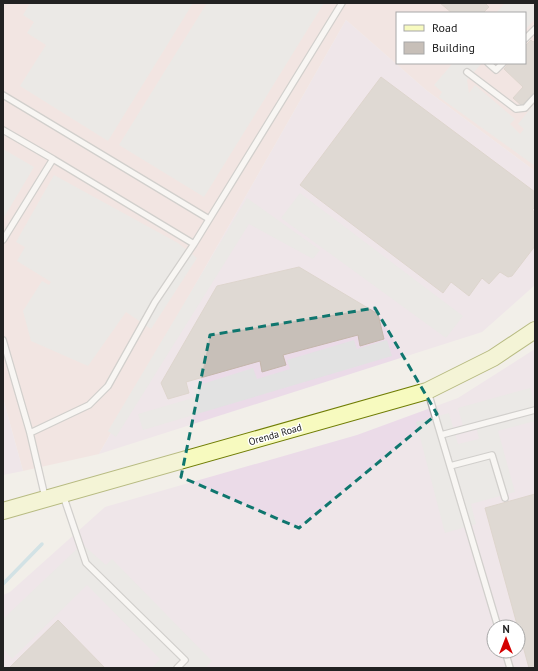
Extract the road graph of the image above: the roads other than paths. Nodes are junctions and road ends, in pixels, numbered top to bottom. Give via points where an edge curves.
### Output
1 (342, 3) edge
2 (535, 29) edge
3 (526, 38) edge
4 (489, 64) edge
5 (502, 64) edge
6 (468, 72) dead end
7 (3, 95) edge
8 (535, 97) edge
9 (3, 130) edge
10 (53, 159) junction
11 (209, 219) junction
12 (3, 240) edge
13 (194, 244) junction
14 (535, 330) edge
15 (3, 340) edge
16 (427, 391) junction
17 (535, 410) edge
18 (30, 434) junction
19 (441, 435) junction
20 (450, 466) junction
21 (63, 494) junction
22 (505, 498) dead end
23 (46, 499) junction
24 (3, 511) edge
25 (496, 619) edge
26 (177, 668) edge

1 - 11 lane
2 - 3 lane
4 - 5 lane via 496,70
6 - 8 lane via 516,110 523,110
7 - 11 lane
9 - 10 lane
10 - 12 lane
10 - 13 lane
11 - 13 lane
13 - 18 lane via 155,302 108,386 89,405
14 - 16 street, Orenda Road via 494,358
15 - 18 lane
16 - 19 lane
16 - 21 street, Orenda Road
17 - 19 lane
18 - 23 lane
19 - 20 lane
20 - 22 lane via 492,455
20 - 25 lane
21 - 23 street, Orenda Road
21 - 26 lane via 86,563 184,660
23 - 24 street, Orenda Road

